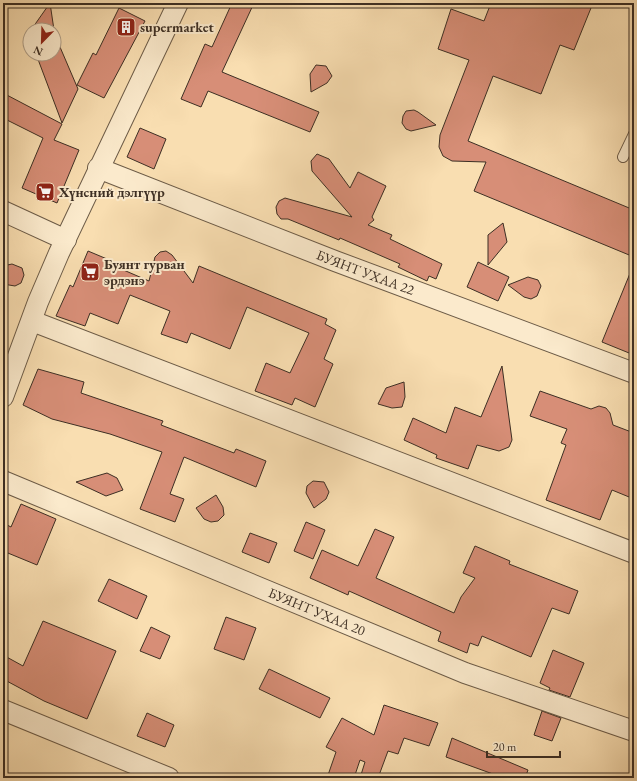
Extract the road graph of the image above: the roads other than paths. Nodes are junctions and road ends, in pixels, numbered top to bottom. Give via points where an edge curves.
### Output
1 (178, 3) edge
2 (634, 134) edge
3 (623, 157) dead end
4 (98, 168) junction
5 (3, 211) edge
6 (66, 240) junction
7 (32, 321) junction
8 (634, 373) edge
9 (3, 397) edge
10 (3, 481) edge
11 (634, 553) edge
12 (3, 710) edge
13 (634, 731) edge
14 (169, 778) edge

1 - 4 street
2 - 3 lane
4 - 6 street
4 - 8 street, БУЯНТ УХАА 22 via 335,261
5 - 6 street
6 - 7 street
7 - 9 street
7 - 11 street
10 - 13 street, БУЯНТ УХАА 20 via 465,673
12 - 14 street

